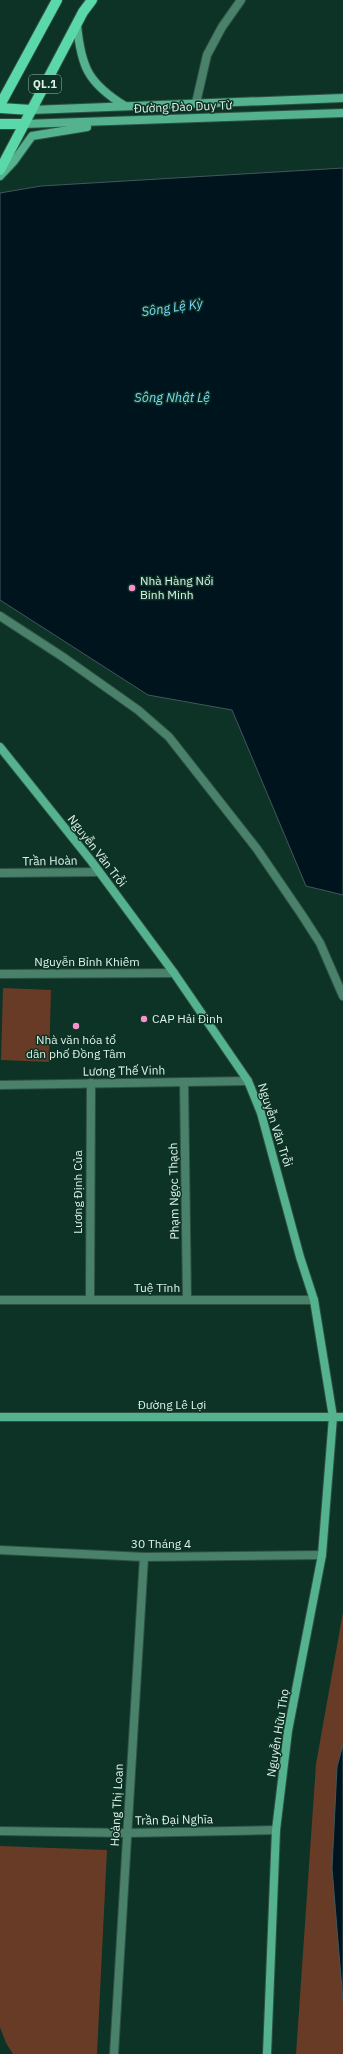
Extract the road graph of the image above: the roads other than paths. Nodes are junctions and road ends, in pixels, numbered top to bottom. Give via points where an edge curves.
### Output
1 (57, 0) edge
2 (92, 0) edge
3 (241, 0) edge
4 (77, 24) junction
5 (343, 98) edge
6 (196, 103) junction
7 (0, 105) edge
8 (126, 106) junction
9 (0, 108) edge
10 (31, 110) junction
11 (343, 113) edge
12 (125, 121) junction
13 (0, 124) edge
14 (23, 124) junction
15 (0, 170) edge
16 (0, 176) edge
17 (0, 616) edge
18 (0, 747) edge
19 (99, 872) junction
20 (0, 873) edge
21 (174, 973) junction
22 (0, 974) edge
23 (343, 996) edge
24 (248, 1081) junction
25 (184, 1082) junction
26 (91, 1083) junction
27 (0, 1085) edge
28 (0, 1300) edge
29 (90, 1300) junction
30 (187, 1300) junction
31 (314, 1300) junction
32 (0, 1417) edge
33 (333, 1417) junction
34 (343, 1417) edge
35 (0, 1550) edge
36 (322, 1555) junction
37 (144, 1557) junction
38 (276, 1830) junction
39 (0, 1831) edge
40 (127, 1833) junction
41 (114, 2054) edge
42 (267, 2054) edge

1 - 7 main road, QL.1
2 - 4 main road, QL.1
3 - 6 street via 207,55
4 - 8 street via 80,50 88,73 105,93
4 - 10 main road, QL.1
5 - 6 street, Đường Đào Duy Từ
6 - 8 street, Đường Đào Duy Từ
8 - 10 street, Đường Đào Duy Từ
9 - 10 main road
10 - 14 main road, QL.1
11 - 12 street, Đường Đào Duy Từ
12 - 14 street, Đường Đào Duy Từ
12 - 16 street via 36,134 28,140
13 - 14 main road
14 - 15 main road, QL.1
17 - 23 street via 138,710 169,737 257,849 302,915 320,943
18 - 19 street, Nguyễn Văn Trỗi
19 - 20 street, Trần Hoàn
19 - 21 street, Nguyễn Văn Trỗi
21 - 22 street, Nguyễn Bỉnh Khiêm
21 - 24 street, Nguyễn Văn Trỗi
24 - 25 street, Lương Thế Vinh
24 - 31 street, Nguyễn Văn Trỗi via 261,1113
25 - 26 street, Lương Thế Vinh
25 - 30 street, Phạm Ngọc Thạch
26 - 27 street, Lương Thế Vinh
26 - 29 street, Lương Định Của
28 - 29 street, Tuệ Tĩnh
29 - 30 street, Tuệ Tĩnh
30 - 31 street, Tuệ Tĩnh
31 - 33 street, Nguyễn Văn Trỗi
32 - 33 street, Đường Lê Lợi
33 - 34 street, Đường Lê Lợi
33 - 36 street, Nguyễn Hữu Thọ
35 - 37 street, 30 Tháng 4
36 - 37 street, 30 Tháng 4
36 - 38 street, Nguyễn Hữu Thọ via 288,1731
37 - 40 street, Hoàng Thị Loan
38 - 40 street, Trần Đại Nghĩa
38 - 42 street, Nguyễn Hữu Thọ
39 - 40 street, Trần Đại Nghĩa
40 - 41 street, Hoàng Thị Loan

